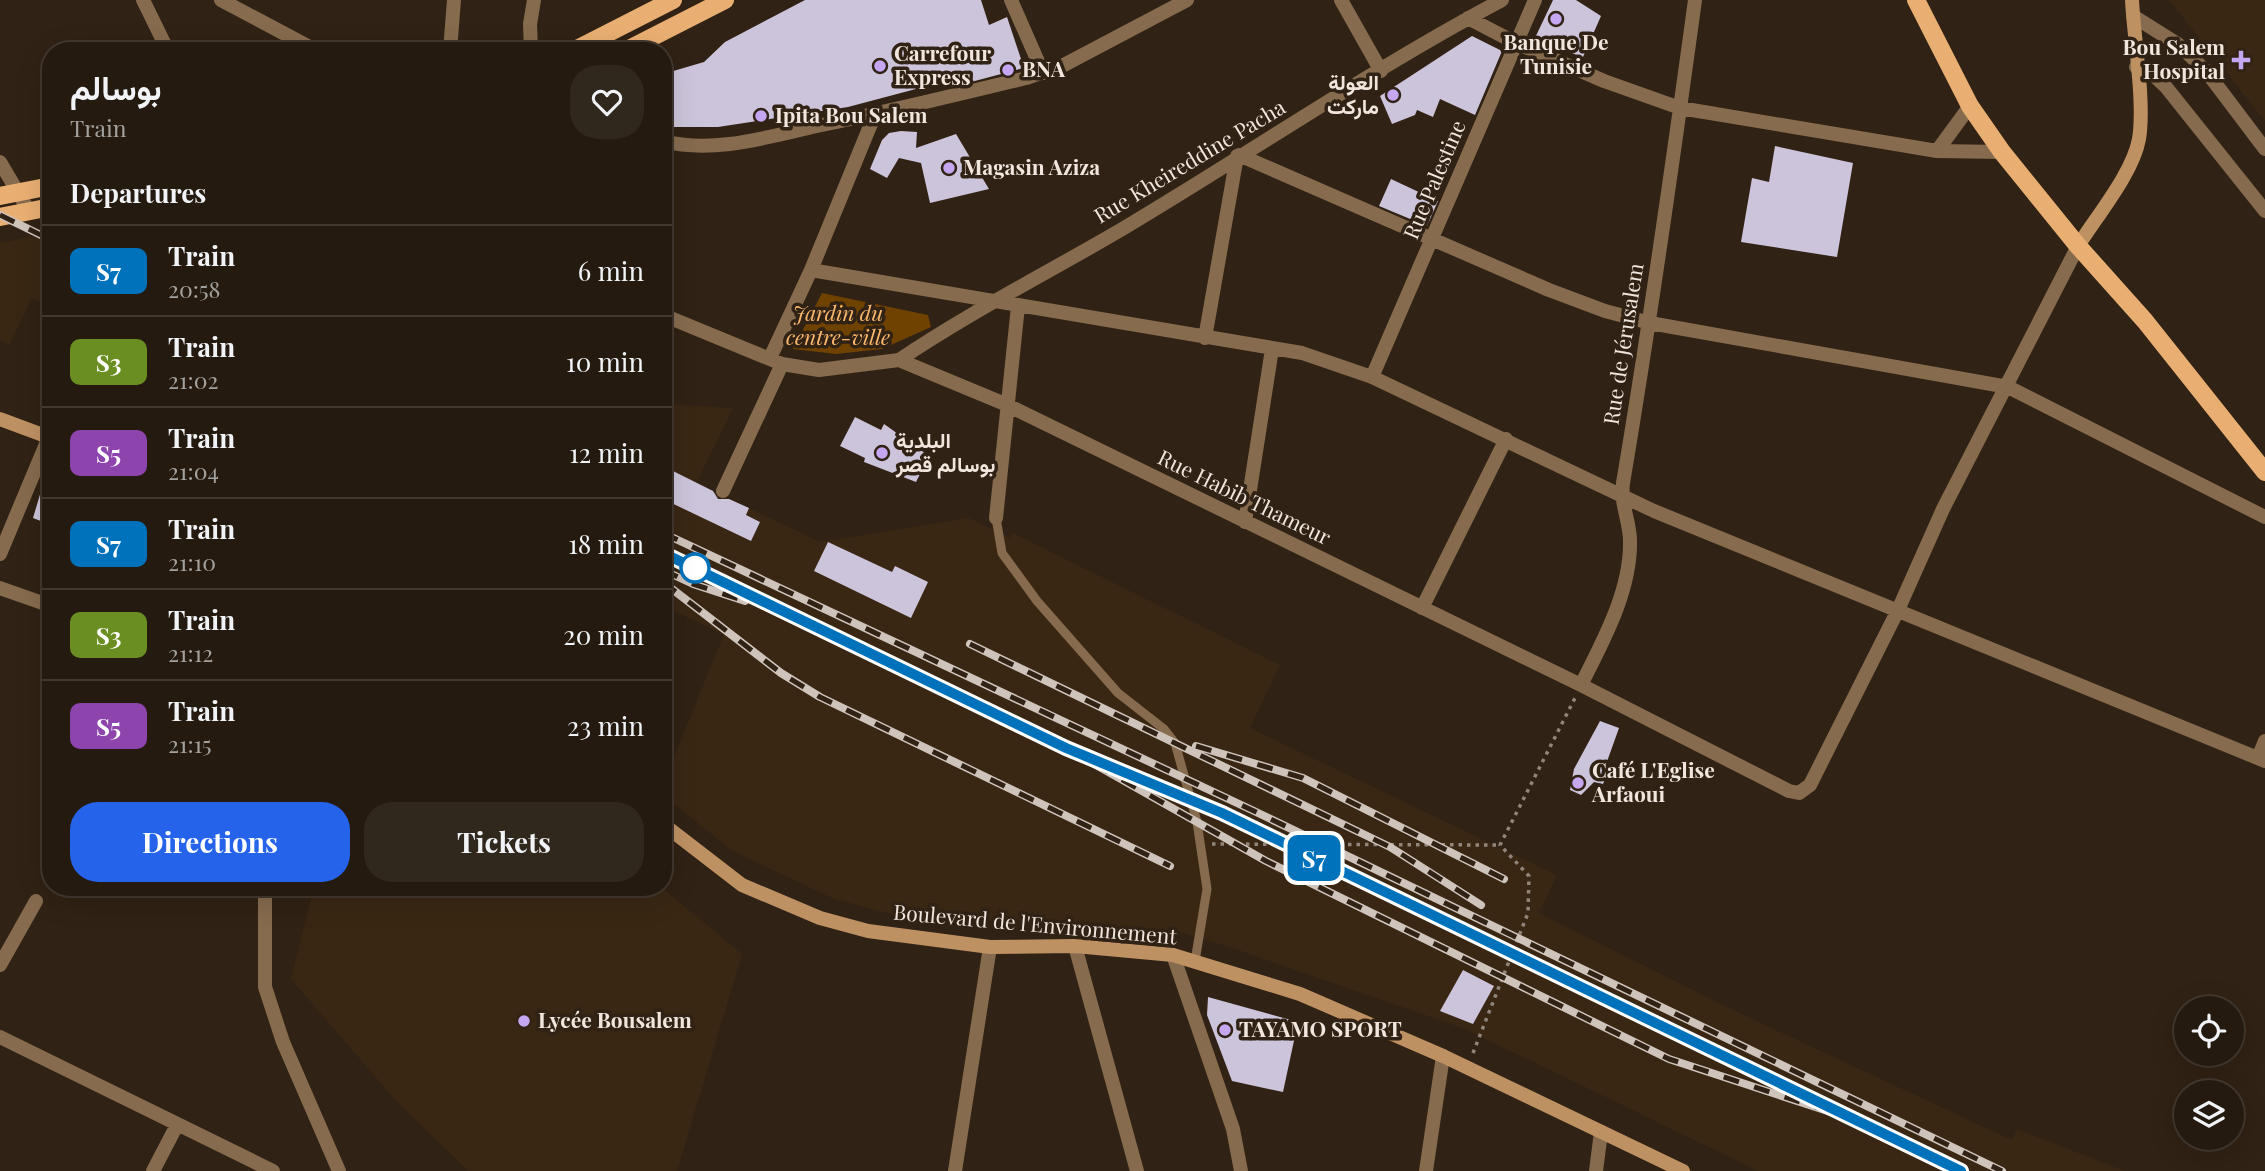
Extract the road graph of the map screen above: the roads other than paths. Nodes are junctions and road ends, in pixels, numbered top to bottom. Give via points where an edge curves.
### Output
1 (143, 0) edge
2 (221, 0) edge
3 (454, 0) edge
4 (534, 0) edge
5 (673, 0) edge
6 (725, 0) edge
7 (1011, 0) edge
8 (1187, 0) edge
9 (1341, 0) edge
10 (1502, 0) edge
11 (1535, 0) edge
12 (1695, 0) edge
13 (1916, 0) edge
14 (2132, 0) edge
15 (2133, 16) junction
16 (1468, 18) junction
17 (164, 42) edge
18 (300, 42) edge
19 (451, 42) edge
20 (531, 42) edge
21 (591, 42) edge
22 (643, 42) edge
23 (1516, 43) junction
24 (2136, 67) junction
25 (1381, 71) junction
26 (1043, 73) junction
27 (1970, 106) junction
28 (1680, 108) junction
29 (875, 114) junction
30 (672, 144) edge
31 (2265, 149) edge
32 (1937, 151) junction
33 (2002, 152) junction
34 (1238, 155) junction
35 (0, 162) edge
36 (42, 188) edge
37 (8, 194) edge
38 (42, 209) edge
39 (29, 211) junction
40 (2265, 211) edge
41 (0, 217) edge
42 (1432, 239) junction
43 (2078, 246) junction
44 (811, 270) junction
45 (993, 301) junction
46 (1018, 306) junction
47 (672, 319) edge
48 (1650, 323) junction
49 (1205, 338) junction
50 (1272, 349) junction
51 (899, 359) junction
52 (776, 361) junction
53 (1372, 377) junction
54 (2008, 387) junction
55 (1005, 404) junction
56 (0, 419) edge
57 (42, 434) edge
58 (1506, 439) junction
59 (42, 456) edge
60 (2265, 472) edge
61 (723, 491) dead end
62 (1621, 496) junction
63 (2265, 517) edge
64 (996, 519) joint
65 (1245, 522) junction
66 (0, 554) edge
67 (0, 588) edge
68 (42, 603) edge
69 (1422, 608) junction
70 (1898, 610) junction
71 (1581, 685) junction
72 (2265, 741) edge
73 (2261, 760) edge
74 (672, 831) edge
75 (265, 896) edge
76 (36, 901) dead end
77 (1075, 946) junction
78 (990, 947) junction
79 (1172, 955) junction
80 (1195, 961) junction
81 (0, 965) edge
82 (0, 1038) edge
83 (1443, 1056) junction
84 (177, 1125) junction
85 (1601, 1132) junction
86 (153, 1171) edge
87 (273, 1171) edge
88 (339, 1171) edge
89 (955, 1171) edge
90 (1136, 1171) edge
91 (1241, 1171) edge
92 (1426, 1171) edge
93 (1596, 1171) edge
94 (1683, 1171) edge

1 - 17 street
2 - 18 street
3 - 19 street
4 - 20 street
5 - 21 main road
6 - 22 main road
7 - 26 street
8 - 26 street
9 - 25 street
10 - 16 street, Rue Kheireddine Pacha
11 - 23 street, Rue Palestine
12 - 28 street, Rue de Jérusalem
13 - 27 main road
14 - 15 street
15 - 24 street
15 - 31 street via 2179,45 2206,71
16 - 23 street
16 - 25 street, Rue Kheireddine Pacha
23 - 28 street
23 - 42 street, Rue Palestine
24 - 40 street via 2166,87
24 - 43 street via 2138,141 2130,164
25 - 34 street, Rue Kheireddine Pacha
26 - 29 street
27 - 32 street
27 - 33 main road
28 - 32 street
28 - 48 street, Rue de Jérusalem
29 - 30 street via 713,146
29 - 44 street
32 - 33 street
33 - 43 main road
34 - 42 street
34 - 45 street, Rue Kheireddine Pacha via 1125,227
34 - 49 street
35 - 37 street
36 - 37 main road
37 - 39 street
38 - 39 main road
39 - 41 main road
42 - 48 street via 1549,290
42 - 53 street, Rue Palestine
43 - 54 street
43 - 60 main road via 2145,321
44 - 45 street
44 - 52 street
45 - 46 street
45 - 51 street, Rue Kheireddine Pacha
46 - 49 street
46 - 55 street
47 - 52 street
48 - 54 street
48 - 62 street, Rue de Jérusalem
49 - 50 street
50 - 53 street via 1337,362
50 - 65 street
51 - 52 street via 819,370
51 - 55 street, Rue Habib Thameur
52 - 61 street
53 - 58 street
54 - 63 street
54 - 70 street via 1943,509
55 - 64 street
55 - 65 street, Rue Habib Thameur
56 - 57 street
58 - 62 street
58 - 69 street
59 - 66 street
62 - 70 street
62 - 71 street, Rue de Jérusalem via 1630,540 1623,589
64 - 80 lane via 1002,553 1037,601 1118,693 1175,743 1192,800 1207,889
65 - 69 street, Rue Habib Thameur
67 - 68 street
69 - 71 street, Rue Habib Thameur
70 - 71 street, Rue Habib Thameur via 1810,785 1799,793 1789,792
70 - 73 street
72 - 73 street
74 - 78 street, Boulevard de l'Environnement via 742,886 779,903 868,931
75 - 88 street via 265,987
76 - 81 street
77 - 78 street, Boulevard de l'Environnement
77 - 79 street, Boulevard de l'Environnement
77 - 90 street
78 - 89 street
79 - 80 street, Boulevard de l'Environnement
79 - 91 street via 1233,1129
80 - 83 street, Boulevard de l'Environnement via 1300,994
82 - 84 street
83 - 85 street, Boulevard de l'Environnement
83 - 92 street
84 - 86 street
84 - 87 street
85 - 93 street
85 - 94 street, Boulevard de l'Environnement

